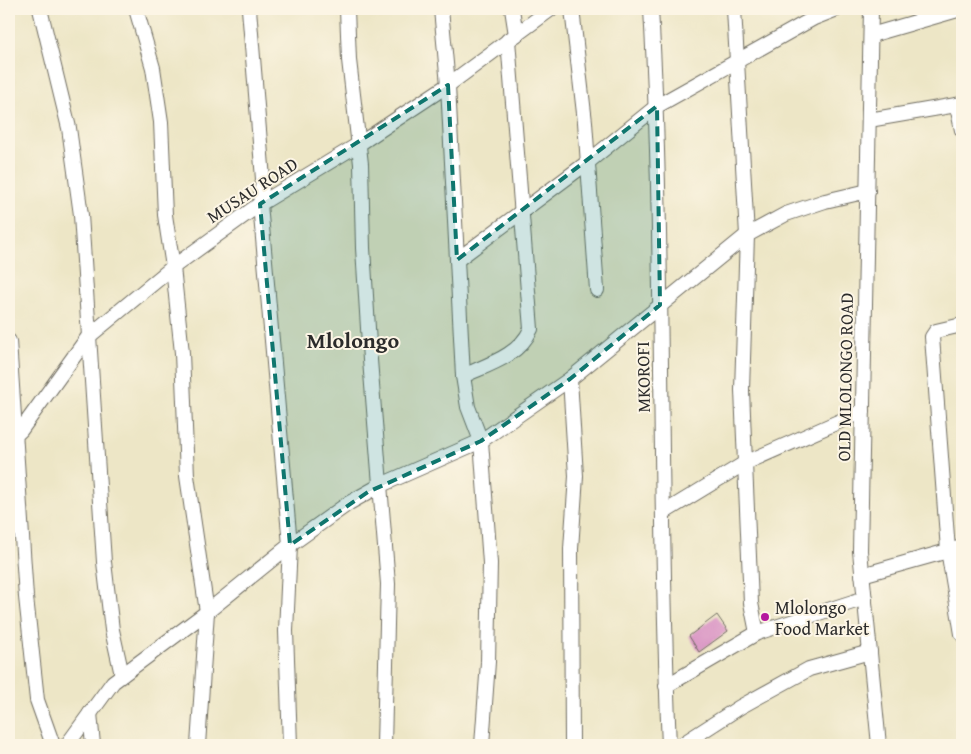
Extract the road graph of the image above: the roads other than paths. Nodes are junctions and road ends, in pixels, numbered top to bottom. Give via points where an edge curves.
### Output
1 (40, 9) edge
2 (136, 9) edge
3 (248, 9) edge
4 (347, 9) edge
5 (441, 9) edge
6 (512, 9) edge
7 (551, 9) edge
8 (572, 9) edge
9 (651, 9) edge
10 (734, 9) edge
11 (837, 9) edge
12 (872, 9) edge
13 (961, 9) edge
14 (871, 35) junction
15 (512, 37) junction
16 (736, 61) junction
17 (448, 84) junction
18 (959, 105) edge
19 (657, 106) junction
20 (869, 120) junction
21 (962, 130) edge
22 (359, 144) junction
23 (588, 162) junction
24 (868, 191) junction
25 (260, 204) junction
26 (522, 212) junction
27 (747, 235) junction
28 (457, 260) junction
29 (173, 267) junction
30 (597, 290) dead end
31 (660, 304) junction
32 (962, 324) edge
33 (88, 337) junction
34 (9, 341) edge
35 (463, 376) junction
36 (570, 379) junction
37 (863, 412) junction
38 (12, 440) edge
39 (482, 441) junction
40 (744, 463) junction
41 (382, 484) junction
42 (663, 513) junction
43 (290, 545) junction
44 (962, 547) edge
45 (948, 550) junction
46 (862, 575) junction
47 (864, 598) junction
48 (207, 612) junction
49 (758, 633) junction
50 (962, 634) edge
51 (870, 652) junction
52 (122, 675) junction
53 (666, 686) junction
54 (90, 713) junction
55 (53, 745) edge
56 (67, 745) edge
57 (93, 745) edge
58 (198, 745) edge
59 (290, 745) edge
60 (384, 745) edge
61 (482, 745) edge
62 (572, 745) edge
63 (669, 745) edge
64 (681, 745) edge
65 (879, 745) edge

1 - 33 street via 69,128 81,214
2 - 29 street via 153,68 161,122 165,215
3 - 25 street via 263,179
4 - 22 street via 349,60
5 - 17 street
6 - 15 street
7 - 15 street, MUSAU ROAD
8 - 23 street
9 - 19 street, MKOROFI
10 - 16 street
11 - 16 street via 814,18
12 - 14 street, OLD MLOLONGO ROAD
13 - 14 street
14 - 20 street, OLD MLOLONGO ROAD
15 - 17 street, MUSAU ROAD
15 - 26 street
16 - 19 street
16 - 27 street
17 - 22 street, MUSAU ROAD
17 - 28 street
18 - 20 street
18 - 21 street
19 - 23 street
19 - 31 street, MKOROFI
20 - 24 street, OLD MLOLONGO ROAD
22 - 25 street, MUSAU ROAD
22 - 41 street via 370,360
23 - 26 street
23 - 30 street
24 - 27 street via 786,214
24 - 37 street, OLD MLOLONGO ROAD
25 - 29 street, MUSAU ROAD
25 - 43 street
26 - 28 street
26 - 35 street via 531,330 525,342 511,354
27 - 31 street
27 - 40 street via 742,390
28 - 35 street
29 - 33 street, MUSAU ROAD
29 - 48 street via 182,353 187,476
31 - 36 street
31 - 42 street, MKOROFI
32 - 45 street via 936,331 932,337
33 - 38 street, MUSAU ROAD
33 - 52 street via 104,562 112,630
34 - 38 street
35 - 39 street via 468,407
36 - 39 street
36 - 62 street via 576,476 571,549
37 - 40 street
37 - 46 street, OLD MLOLONGO ROAD
38 - 55 street via 18,461 26,597 37,700
39 - 41 street
39 - 61 street via 490,563
40 - 42 street
40 - 49 street via 751,603
41 - 43 street
41 - 60 street via 388,584
42 - 53 street, MKOROFI
43 - 48 street
43 - 59 street via 286,631
44 - 45 street
45 - 46 street
45 - 50 street
46 - 47 street, OLD MLOLONGO ROAD
47 - 49 street
47 - 51 street, OLD MLOLONGO ROAD
48 - 52 street
48 - 58 street
49 - 53 street
51 - 64 street via 809,669
51 - 65 street, OLD MLOLONGO ROAD
52 - 54 street
53 - 63 street, MKOROFI
54 - 56 street
54 - 57 street

